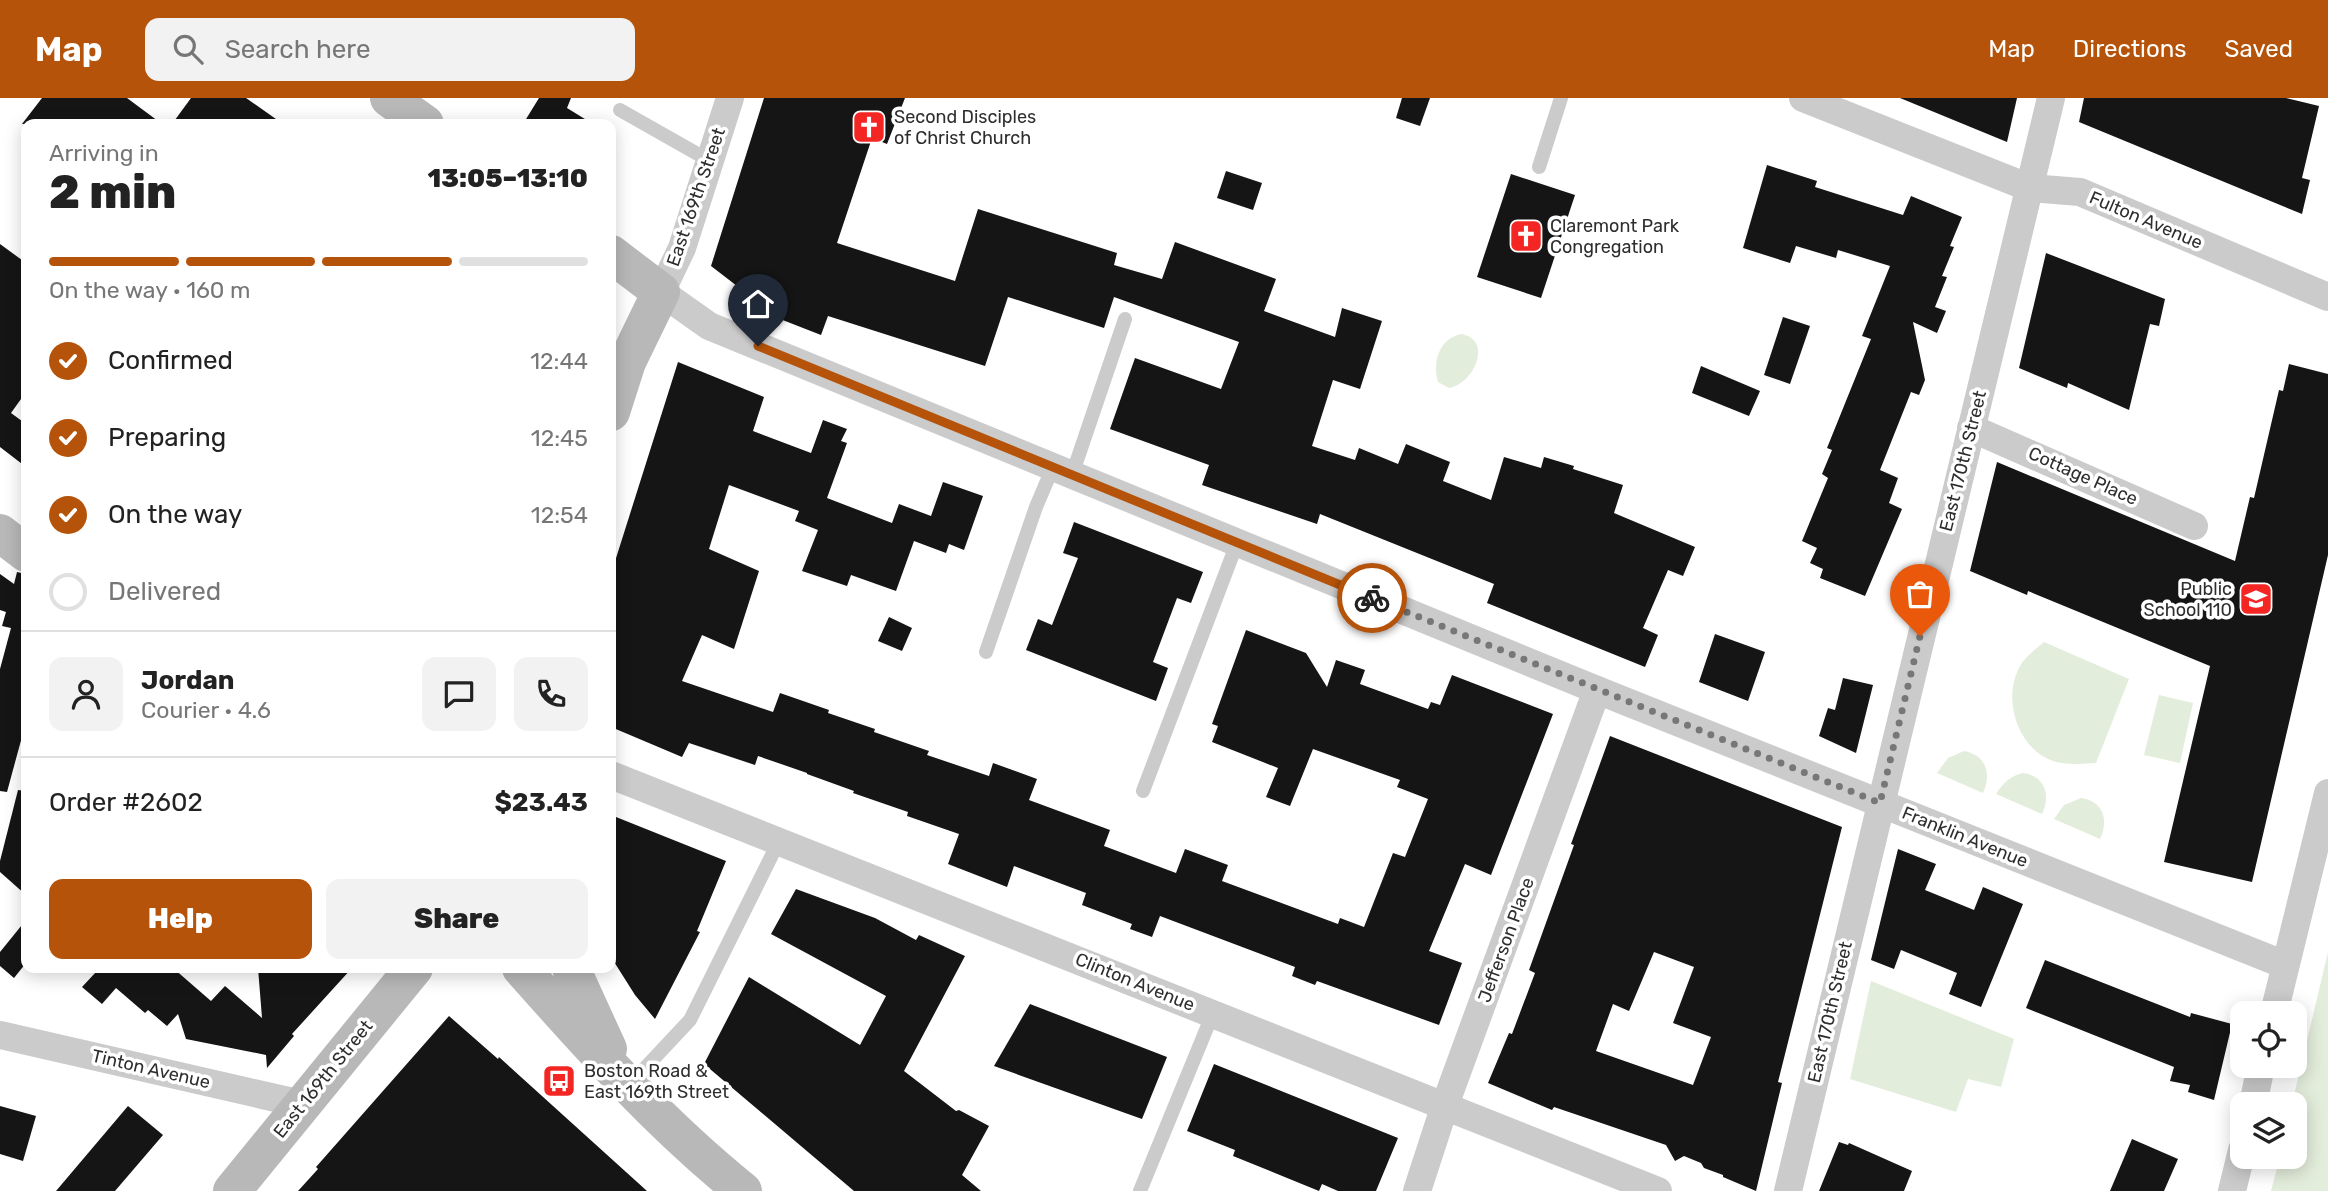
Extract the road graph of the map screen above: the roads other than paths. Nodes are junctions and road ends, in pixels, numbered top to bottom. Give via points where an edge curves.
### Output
1 (388, 98) edge
2 (730, 98) edge
3 (1561, 98) edge
4 (1803, 98) edge
5 (2051, 98) edge
6 (621, 110) dead end
7 (418, 119) edge
8 (710, 161) junction
9 (1539, 167) dead end
10 (2030, 188) junction
11 (616, 258) edge
12 (661, 292) junction
13 (2328, 297) edge
14 (1125, 319) dead end
15 (616, 396) edge
16 (1971, 428) junction
17 (1063, 471) junction
18 (2194, 526) dead end
19 (0, 533) edge
20 (1237, 543) junction
21 (21, 549) edge
22 (986, 652) dead end
23 (1598, 690) junction
24 (616, 777) edge
25 (1143, 791) dead end
26 (2328, 793) edge
27 (1880, 803) junction
28 (779, 841) junction
29 (2285, 965) junction
30 (410, 973) edge
31 (526, 973) edge
32 (573, 973) edge
33 (2277, 1001) edge
34 (1213, 1013) junction
35 (0, 1035) edge
36 (625, 1081) junction
37 (302, 1104) junction
38 (1445, 1105) junction
39 (2237, 1169) edge
40 (232, 1191) edge
41 (743, 1191) edge
42 (1140, 1191) edge
43 (1417, 1191) edge
44 (1658, 1191) edge
45 (1788, 1191) edge
46 (2232, 1191) edge

1 - 7 street
2 - 8 street, East 169th Street
3 - 9 lane
4 - 10 street, Fulton Avenue
5 - 10 street, East 170th Street
6 - 8 lane
8 - 12 street, East 169th Street via 682,248
10 - 13 street, Fulton Avenue via 2080,192
10 - 16 street, East 170th Street
11 - 12 street, Franklin Avenue
12 - 15 street, East 169th Street via 627,362
12 - 17 street, Franklin Avenue via 709,326
14 - 17 lane
16 - 18 street, Cottage Place
16 - 27 street, East 170th Street
17 - 20 street, Franklin Avenue
17 - 22 lane via 1036,507
19 - 21 street
20 - 23 street, Franklin Avenue
20 - 25 lane
23 - 27 street, Franklin Avenue
23 - 38 street, Jefferson Place
24 - 28 street, Clinton Avenue
26 - 29 street
27 - 29 street, Franklin Avenue
27 - 45 street, East 170th Street
28 - 34 street, Clinton Avenue
28 - 36 lane via 690,1020
29 - 33 street
30 - 37 street, East 169th Street
31 - 36 street
32 - 36 street
34 - 38 street, Clinton Avenue
34 - 42 lane
35 - 37 street, Tinton Avenue
36 - 41 street
37 - 40 street, East 169th Street
38 - 43 street, Jefferson Place
38 - 44 street, Clinton Avenue
39 - 46 street

